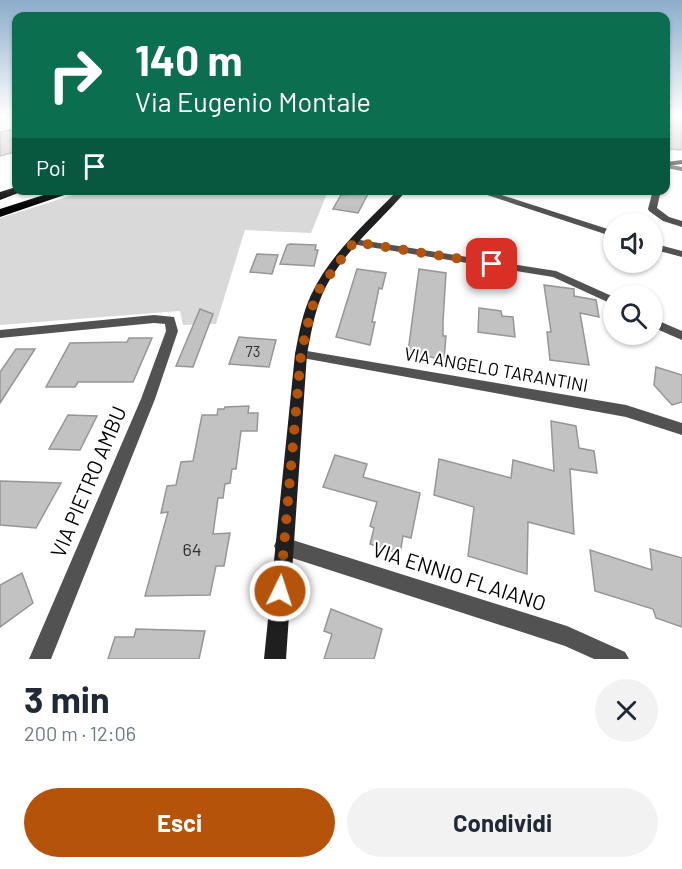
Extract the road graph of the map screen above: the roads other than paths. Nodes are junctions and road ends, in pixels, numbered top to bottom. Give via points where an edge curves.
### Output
1 (32, 195) edge
2 (57, 195) edge
3 (398, 195) edge
4 (492, 195) edge
5 (656, 195) edge
6 (0, 204) edge
7 (0, 213) edge
8 (682, 224) edge
9 (603, 230) edge
10 (354, 242) junction
11 (663, 249) edge
12 (682, 254) edge
13 (603, 297) edge
14 (663, 326) edge
15 (0, 334) edge
16 (682, 336) edge
17 (301, 354) junction
18 (682, 429) edge
19 (284, 546) junction
20 (40, 659) edge
21 (275, 659) edge
22 (618, 659) edge

1 - 6 highway
2 - 7 highway
3 - 10 street
4 - 9 street
5 - 8 street via 652,209
10 - 13 street via 556,274
10 - 17 street via 320,288
11 - 12 street
14 - 16 street
15 - 20 street, VIA PIETRO AMBU via 154,319 170,321 172,331 148,399
17 - 18 street, VIA ANGELO TARANTINI via 626,411
17 - 19 street
19 - 21 street
19 - 22 street, VIA ENNIO FLAIANO via 567,636

